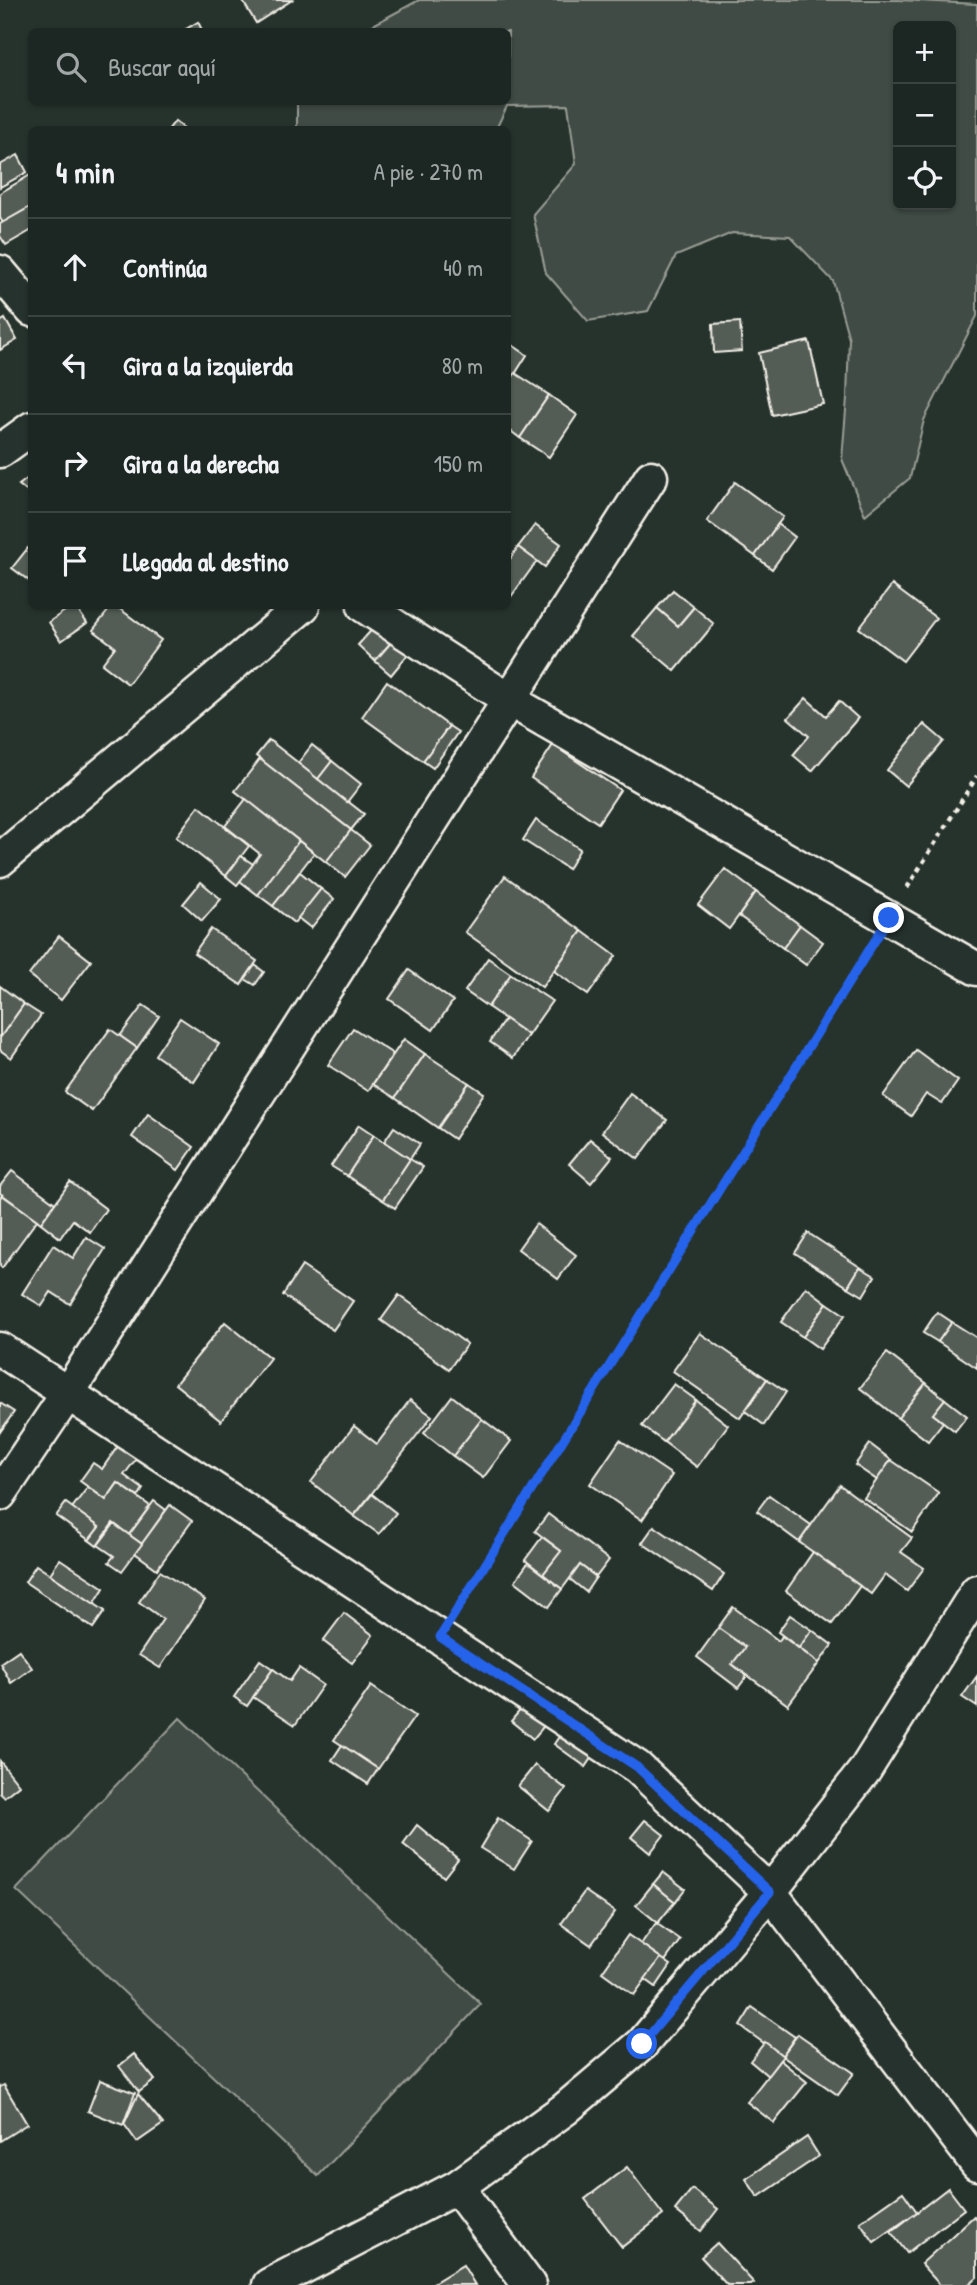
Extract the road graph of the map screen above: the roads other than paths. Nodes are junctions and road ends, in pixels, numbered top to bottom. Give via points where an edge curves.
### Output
1 (0, 272) edge
2 (28, 305) edge
3 (28, 431) edge
4 (0, 451) edge
5 (651, 477) dead end
6 (299, 609) edge
7 (369, 609) edge
8 (511, 701) junction
9 (0, 860) edge
10 (977, 969) edge
11 (0, 1349) edge
12 (68, 1393) junction
13 (0, 1494) edge
14 (977, 1591) edge
15 (770, 1892) junction
16 (977, 2164) edge
17 (457, 2187) junction
18 (269, 2285) edge
19 (529, 2285) edge

1 - 2 street
3 - 4 street
5 - 8 street
6 - 9 street
7 - 8 street
8 - 10 street
8 - 12 street
11 - 12 street
12 - 13 street
12 - 15 street via 637,1767
14 - 15 street via 865,1770
15 - 16 street
15 - 17 street via 642,2044 565,2109
17 - 18 street
17 - 19 street

